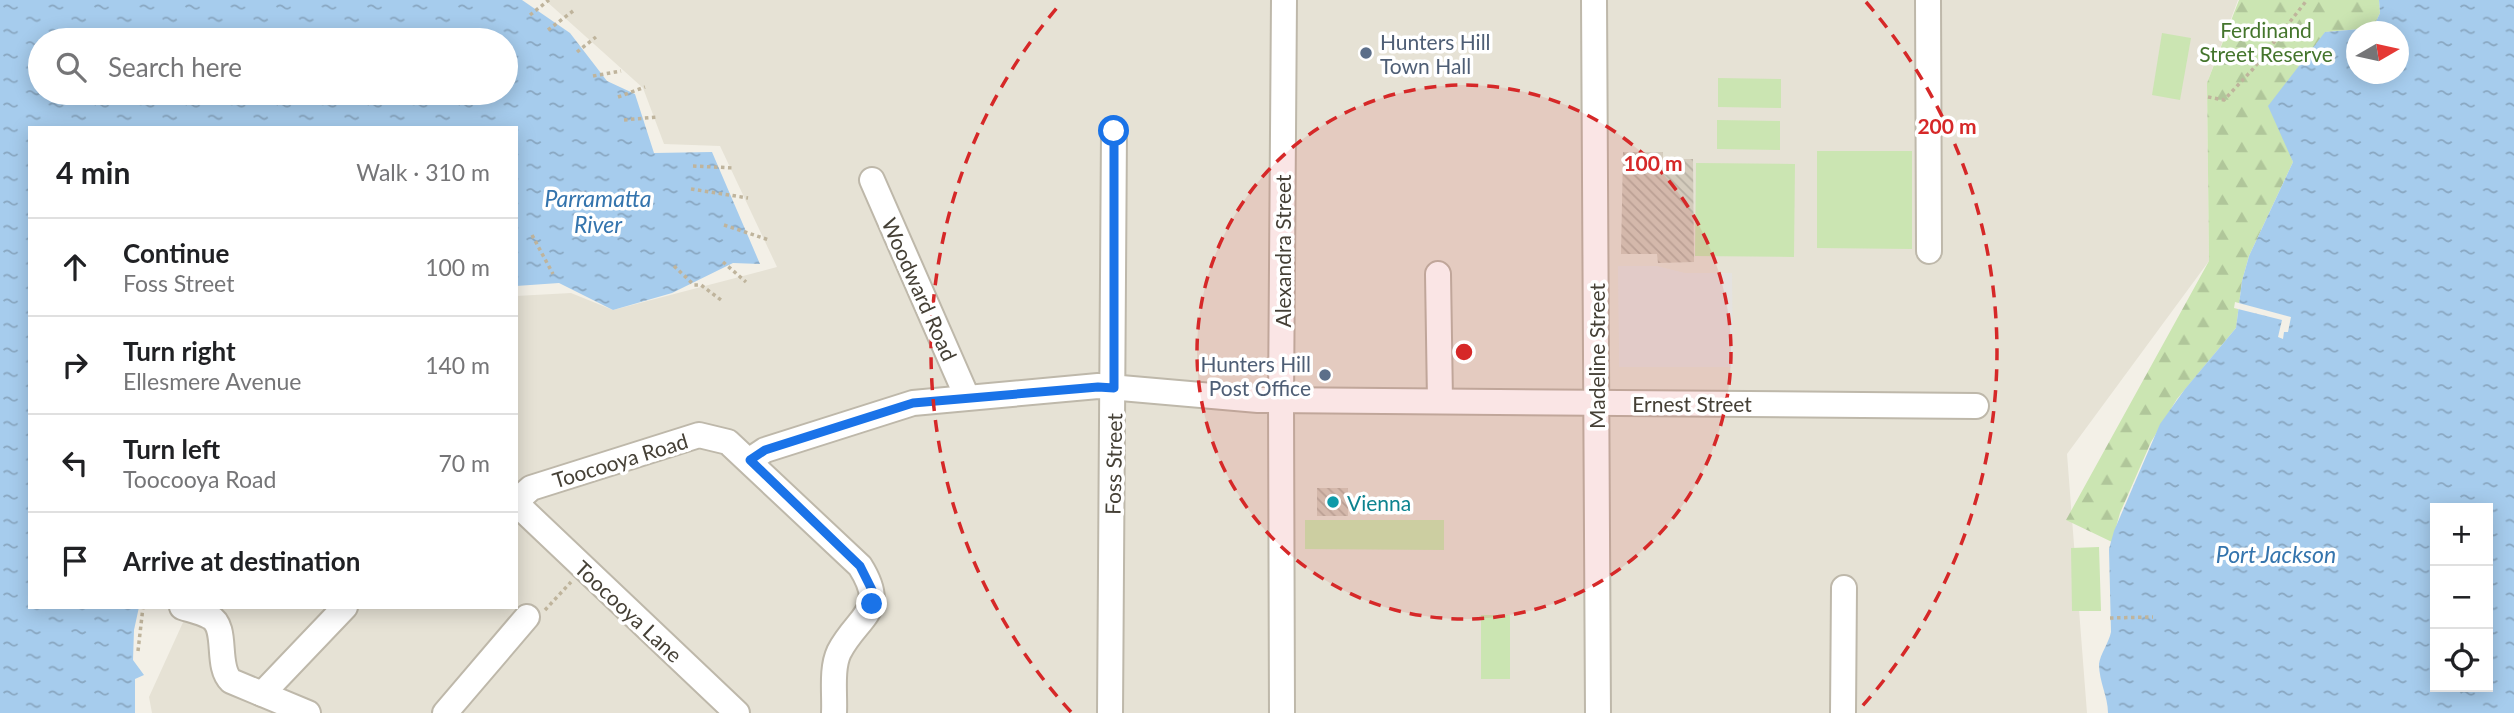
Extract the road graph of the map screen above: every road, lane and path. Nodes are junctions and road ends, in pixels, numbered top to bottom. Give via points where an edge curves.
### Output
1 (549, 0) edge
2 (1284, 0) edge
3 (1594, 0) edge
4 (1928, 0) edge
5 (2307, 0) edge
6 (573, 11) dead end
7 (530, 15) dead end
8 (548, 30) dead end
9 (596, 37) dead end
10 (577, 52) dead end
11 (621, 71) dead end
12 (593, 76) dead end
13 (645, 87) dead end
14 (618, 97) dead end
15 (2208, 97) dead end
16 (657, 117) dead end
17 (624, 120) dead end
18 (1114, 131) dead end
19 (693, 166) dead end
20 (734, 168) dead end
21 (872, 180) dead end
22 (691, 189) dead end
23 (748, 198) dead end
24 (724, 225) dead end
25 (532, 235) dead end
26 (769, 240) dead end
27 (1929, 251) dead end
28 (723, 262) dead end
29 (674, 266) dead end
30 (553, 274) dead end
31 (1438, 274) dead end
32 (746, 282) dead end
33 (721, 300) dead end
34 (1114, 388) junction
35 (967, 397) junction
36 (1281, 400) junction
37 (1440, 401) junction
38 (1596, 403) junction
39 (1976, 406) dead end
40 (750, 460) junction
41 (521, 508) joint
42 (584, 568) junction
43 (1844, 588) dead end
44 (143, 609) edge
45 (188, 609) edge
46 (343, 609) edge
47 (527, 617) joint
48 (2153, 617) dead end
49 (2110, 618) dead end
50 (138, 651) dead end
51 (262, 694) junction
52 (308, 713) edge
53 (445, 713) edge
54 (737, 713) edge
55 (834, 713) edge
56 (1110, 713) edge
57 (1282, 713) edge
58 (1598, 713) edge
59 (1843, 713) edge

1 - 7 path
2 - 36 street, Alexandra Street
3 - 38 street, Madeline Street
4 - 27 street
5 - 15 path via 2224,100
6 - 8 path
9 - 10 path
11 - 12 path
13 - 14 path
16 - 17 path
18 - 34 street, Foss Street
19 - 20 path
21 - 35 street, Woodward Road
22 - 23 path
24 - 26 path
25 - 30 path
28 - 32 path
29 - 33 path via 694,285
31 - 37 street
34 - 35 street, Ernest Street
34 - 36 street, Ernest Street
34 - 56 street, Foss Street
35 - 40 street, Ernest Street via 913,403 765,450
36 - 37 street, Ernest Street
36 - 57 street, Alexandra Street
37 - 38 street, Ernest Street
38 - 39 street, Ernest Street
38 - 58 street, Madeline Street
40 - 41 street, Toocooya Road via 728,442 699,435 530,488 521,497
40 - 55 street, Toocooya Road via 860,566 872,590 869,611 838,654
41 - 42 street, Toocooya Lane
42 - 47 path via 534,623
42 - 54 street, Toocooya Lane
43 - 59 street
44 - 50 path
45 - 51 street via 211,617 218,625 227,677
46 - 51 street
47 - 53 street
48 - 49 path
51 - 52 street

